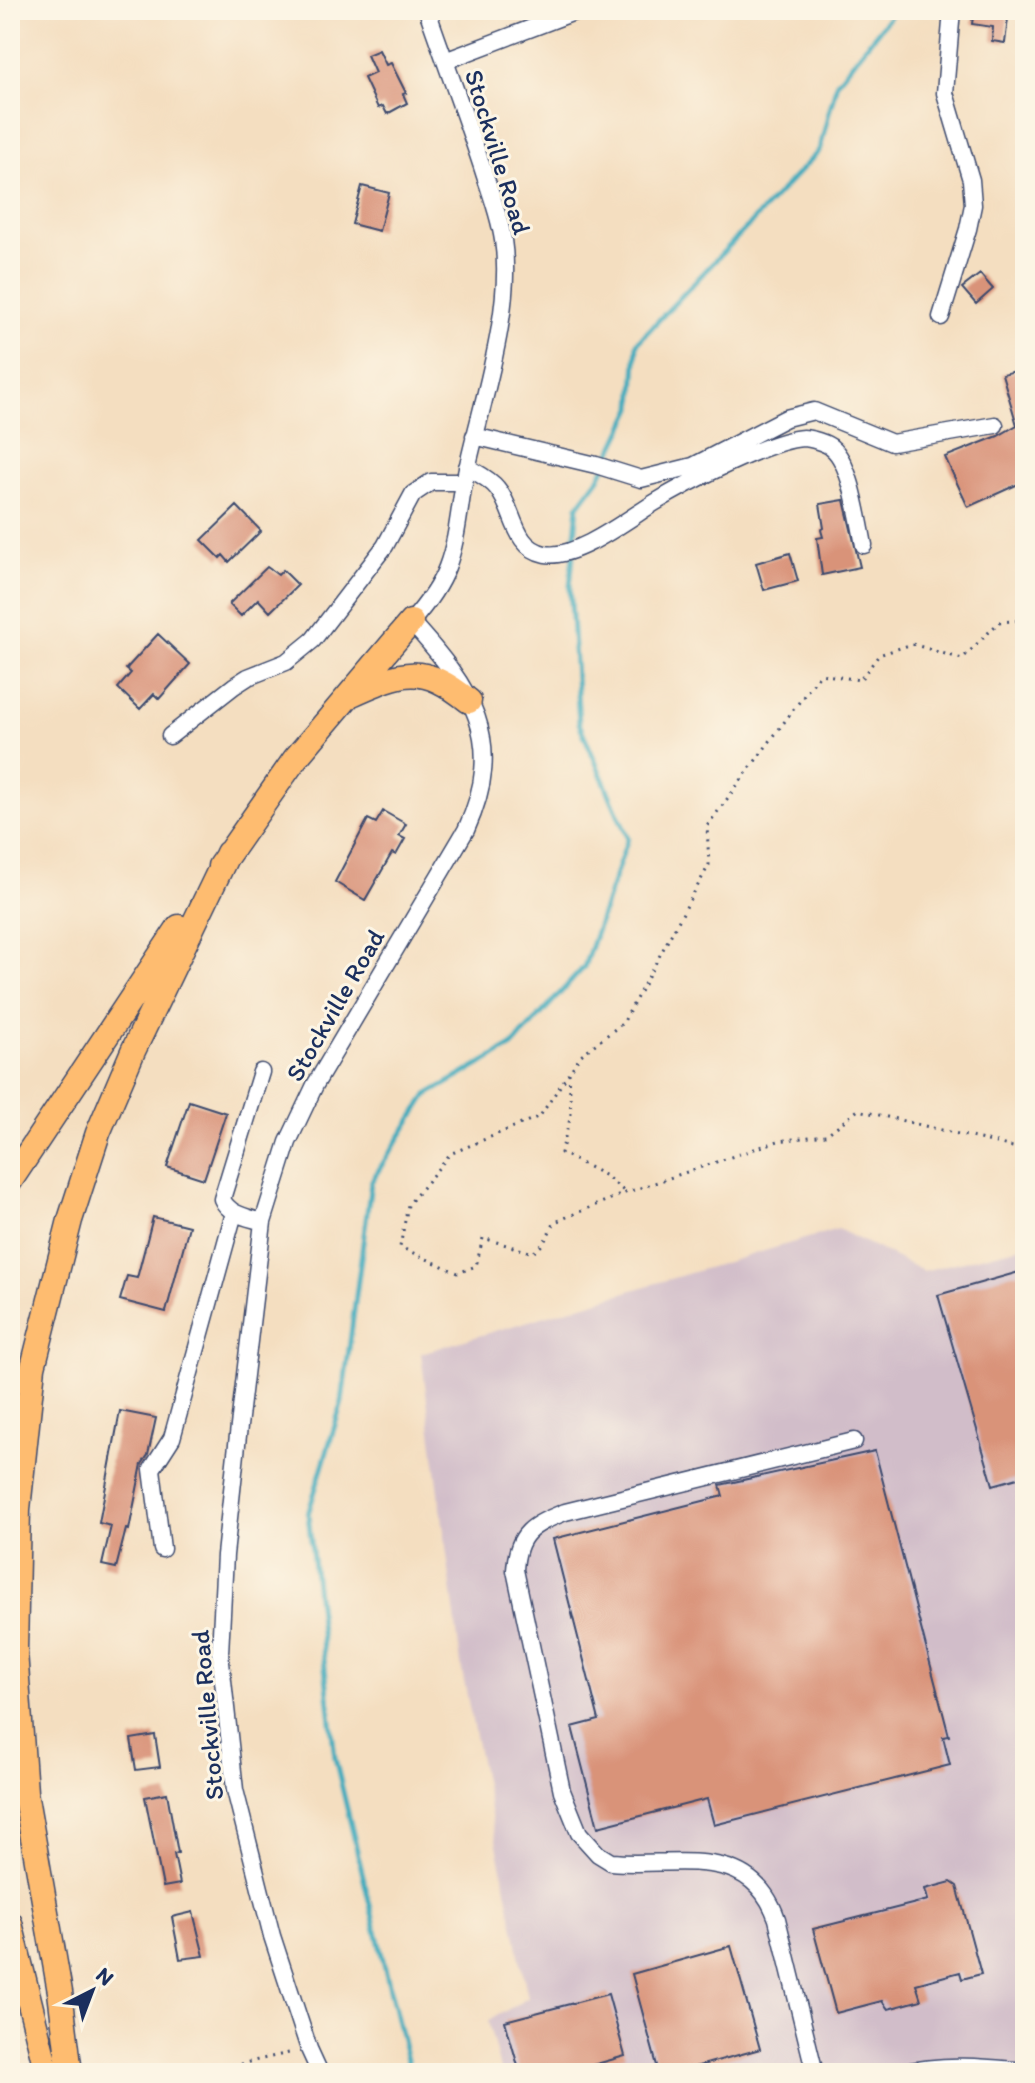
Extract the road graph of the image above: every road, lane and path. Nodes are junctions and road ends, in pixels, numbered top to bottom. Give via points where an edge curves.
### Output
1 (427, 10) edge
2 (579, 10) edge
3 (952, 10) edge
4 (445, 61) junction
5 (941, 317) dead end
6 (995, 425) dead end
7 (474, 436) junction
8 (466, 474) junction
9 (864, 545) dead end
10 (1025, 620) edge
11 (411, 622) junction
12 (346, 697) junction
13 (469, 701) junction
14 (170, 736) dead end
15 (228, 853) junction
16 (261, 1072) dead end
17 (569, 1073) junction
18 (1025, 1150) edge
19 (10, 1181) edge
20 (625, 1193) junction
21 (234, 1213) junction
22 (263, 1222) junction
23 (854, 1441) dead end
24 (162, 1549) dead end
25 (10, 1923) edge
26 (309, 2049) junction
27 (1025, 2071) edge
28 (47, 2073) edge
29 (70, 2073) edge
30 (201, 2073) edge
31 (320, 2073) edge
32 (815, 2073) edge
33 (902, 2073) edge

1 - 4 street, Stockville Road
2 - 4 street
3 - 5 street via 945,93 971,180 973,205
4 - 7 street, Stockville Road via 503,240 500,327
6 - 7 street via 892,443 814,411 786,418 693,466 641,479
7 - 8 street, Stockville Road
8 - 9 street via 497,488 525,542 555,555 586,544 662,498 772,444 806,438 832,448 849,477
8 - 11 street, Stockville Road via 447,569
8 - 14 street via 431,482 413,494 385,546 313,640 286,662 234,686
10 - 17 path via 999,622 962,659 912,644 879,655 860,680 820,674 707,826 709,865 623,1023 581,1055
11 - 12 highway
11 - 13 street, Stockville Road
12 - 13 highway via 409,673 442,682
12 - 15 highway
13 - 22 street, Stockville Road via 485,752 477,805 315,1085 288,1142
15 - 19 highway
15 - 29 highway via 98,1133 33,1367 18,1509 15,1651 25,1792
16 - 21 street via 222,1199
17 - 20 path via 571,1115 561,1153 606,1176
17 - 20 path via 540,1116 450,1154 408,1205 400,1247 458,1273 476,1266 483,1238 533,1253 555,1222
18 - 20 path via 858,1110 826,1135 778,1141
21 - 22 street
21 - 24 street via 172,1438 152,1469
22 - 26 street, Stockville Road via 225,1555 220,1653 235,1790 272,1936
23 - 32 street via 565,1512 527,1531 515,1570 562,1791 579,1833 611,1862 700,1862 730,1868 762,1888 777,1919
25 - 28 highway
26 - 30 path
26 - 31 street, Stockville Road
27 - 33 street via 975,2066

